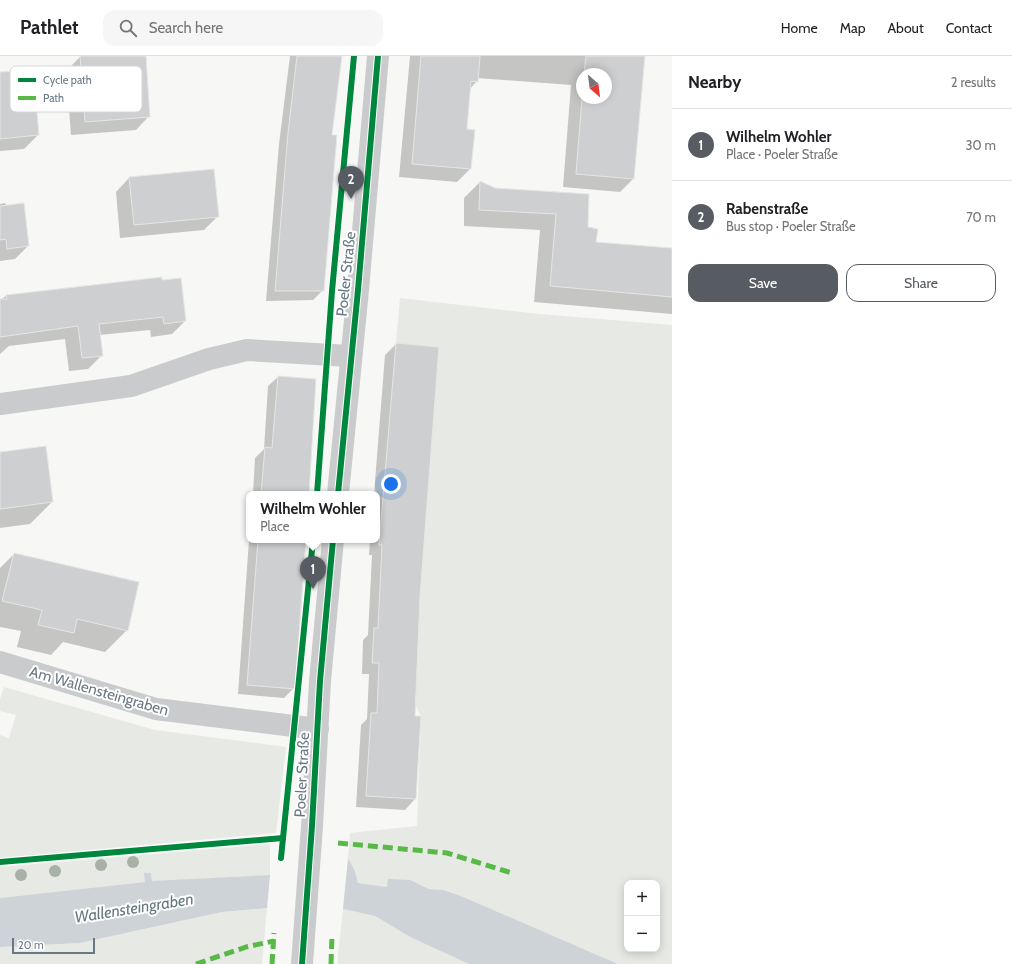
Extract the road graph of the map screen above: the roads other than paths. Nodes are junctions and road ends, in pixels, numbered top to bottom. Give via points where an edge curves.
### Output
1 (378, 56) edge
2 (350, 356) junction
3 (0, 404) edge
4 (338, 491) edge
5 (333, 543) edge
6 (0, 662) edge
7 (318, 729) junction
8 (302, 964) edge

1 - 2 street, Poeler Straße
2 - 3 street via 247,350 209,359 131,386
2 - 4 street, Poeler Straße
5 - 7 street, Poeler Straße
6 - 7 street, Am Wallensteingraben via 156,709
7 - 8 street, Poeler Straße

